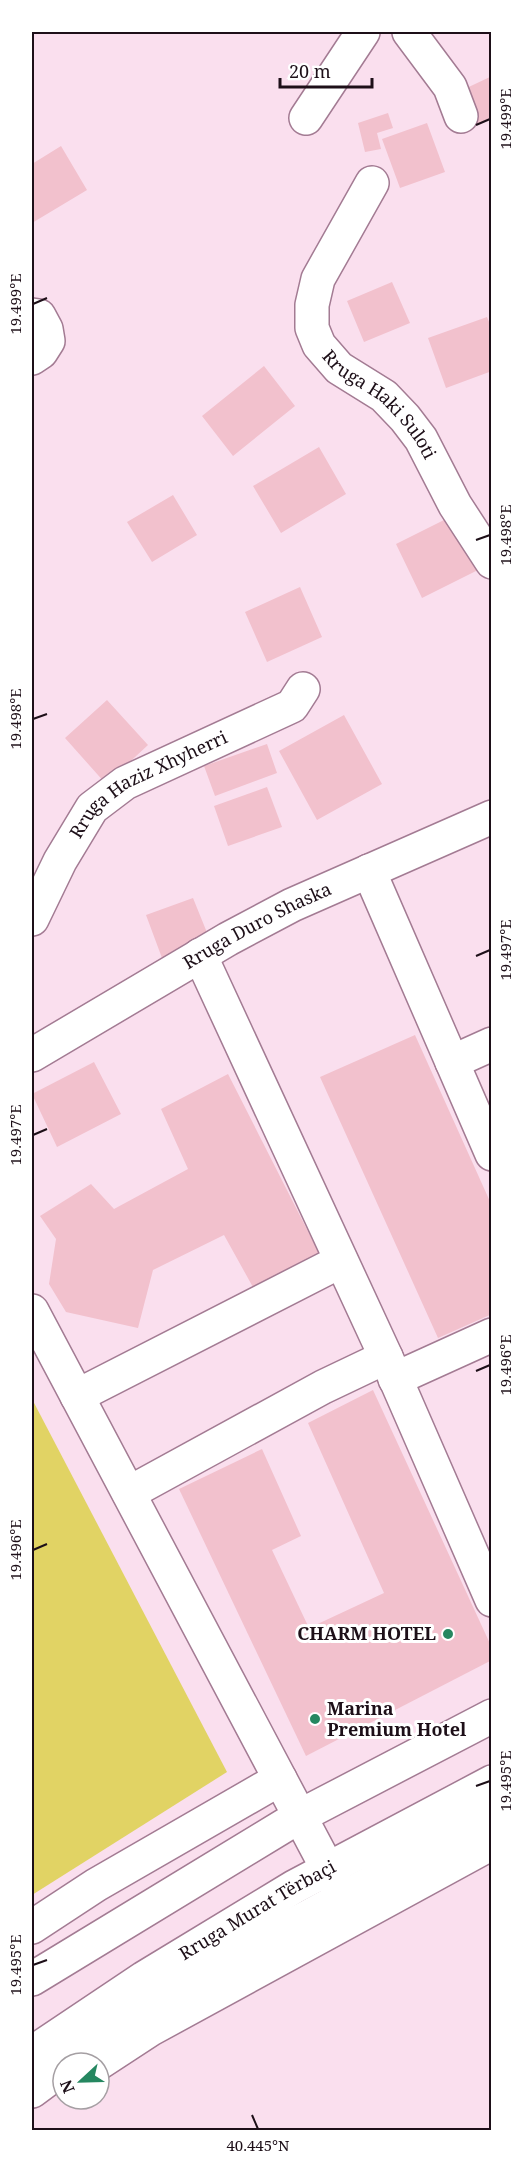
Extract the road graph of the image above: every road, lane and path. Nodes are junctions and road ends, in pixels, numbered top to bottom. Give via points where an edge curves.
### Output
1 (363, 32) edge
2 (409, 32) edge
3 (461, 116) dead end
4 (306, 118) dead end
5 (372, 183) dead end
6 (32, 315) edge
7 (32, 358) edge
8 (492, 562) edge
9 (303, 689) dead end
10 (492, 817) edge
11 (369, 871) junction
12 (32, 919) edge
13 (200, 956) junction
14 (492, 1044) edge
15 (32, 1055) edge
16 (452, 1062) junction
17 (492, 1154) edge
18 (341, 1261) junction
19 (32, 1311) edge
20 (492, 1335) edge
21 (390, 1368) junction
22 (77, 1396) junction
23 (129, 1493) junction
24 (492, 1600) edge
25 (492, 1716) edge
26 (280, 1779) junction
27 (492, 1782) edge
28 (300, 1816) junction
29 (492, 1817) edge
30 (492, 1842) edge
31 (335, 1882) junction
32 (32, 1927) edge
33 (32, 1979) edge
34 (88, 2051) edge
35 (32, 2053) edge
36 (111, 2055) edge
37 (51, 2077) edge
38 (32, 2091) edge
39 (51, 2096) edge
40 (32, 2109) edge

1 - 4 street
2 - 3 street via 450,87
5 - 8 street, Rruga Haki Suloti via 318,279 312,328 319,345 339,368 384,396 405,418
6 - 7 street via 39,316 48,341
9 - 12 street, Rruga Haziz Xhyherri via 292,706 125,783 93,808 60,861
10 - 11 street, Rruga Duro Shaska
11 - 13 street, Rruga Duro Shaska via 292,905
11 - 16 street
13 - 15 street, Rruga Duro Shaska
13 - 18 street
14 - 16 street
16 - 17 street
18 - 21 street
18 - 22 street
19 - 22 street
20 - 21 street
21 - 23 street via 323,1387
21 - 24 street
22 - 23 street
23 - 26 street
25 - 28 street
26 - 28 street
26 - 32 street
27 - 31 street, Rruga Murat Tërbaçi
28 - 31 street
28 - 33 street
29 - 31 street, Rruga Murat Tërbaçi
30 - 36 street via 151,2029
31 - 34 street, Rruga Murat Tërbaçi via 241,1953
31 - 35 street, Rruga Murat Tërbaçi via 275,1899 144,1978
37 - 38 street
39 - 40 street

